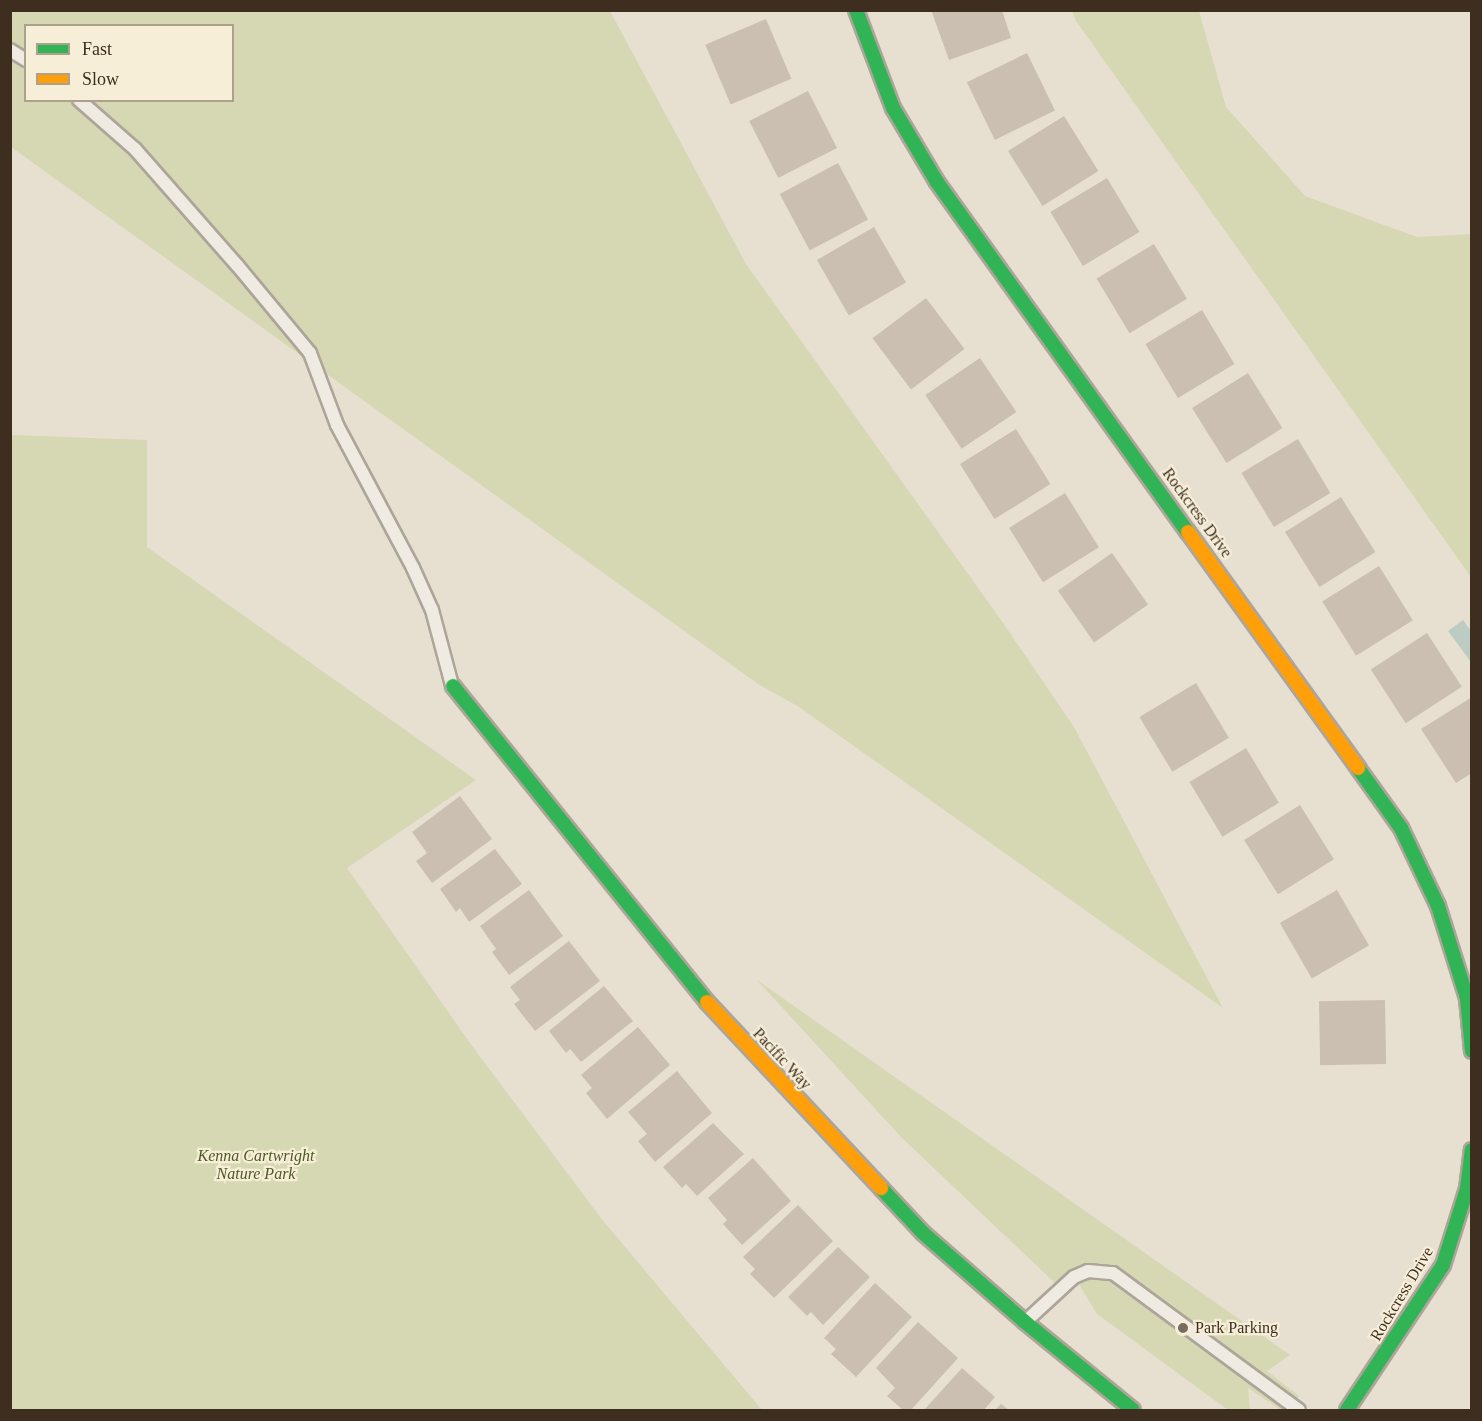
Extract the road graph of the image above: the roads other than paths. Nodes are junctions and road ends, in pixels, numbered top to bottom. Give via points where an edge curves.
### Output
1 (856, 10) edge
2 (10, 50) edge
3 (24, 59) edge
4 (80, 102) edge
5 (453, 686) joint
6 (1472, 1052) edge
7 (1472, 1150) edge
8 (1025, 1322) junction
9 (1133, 1410) edge
10 (1299, 1410) edge
11 (1347, 1410) edge

1 - 6 street, Rockcress Drive via 893,108 937,182 1401,828 1438,906 1467,998
2 - 3 lane
4 - 5 lane via 135,149 310,353 337,425 432,610
5 - 8 street, Pacific Way via 715,1012 923,1233
7 - 11 street, Rockcress Drive via 1467,1189 1443,1264
8 - 9 street, Pacific Way
8 - 10 lane via 1074,1277 1088,1271 1113,1273

